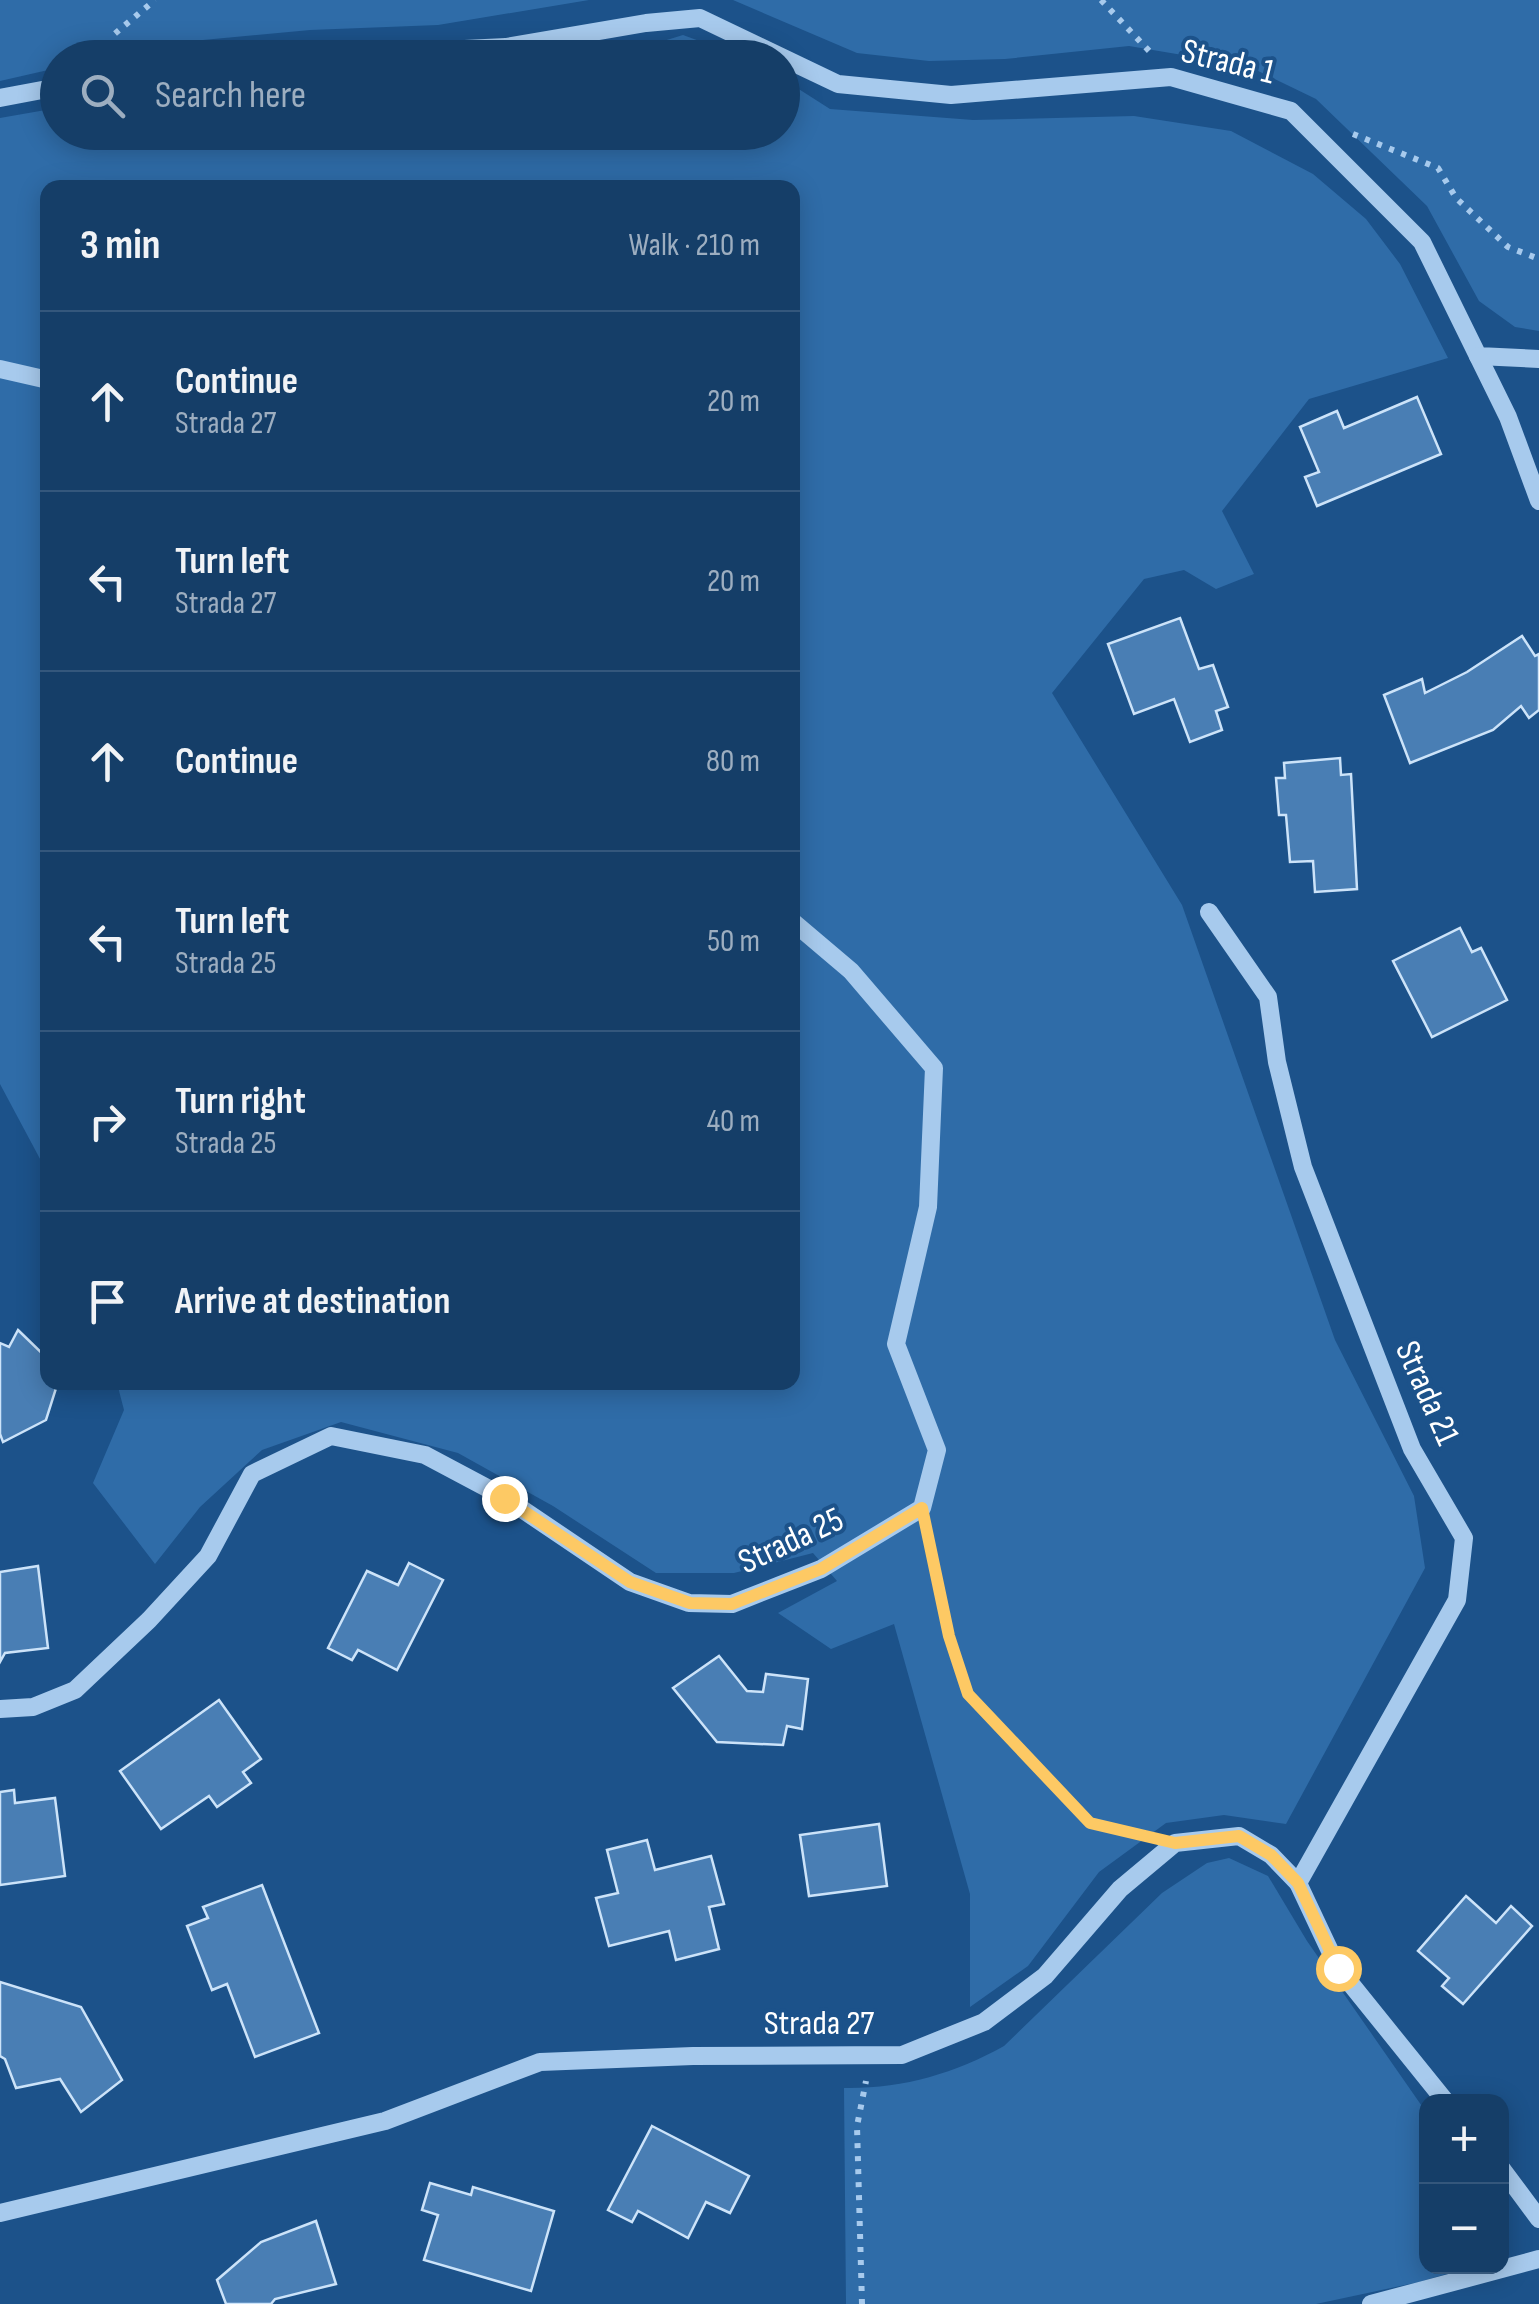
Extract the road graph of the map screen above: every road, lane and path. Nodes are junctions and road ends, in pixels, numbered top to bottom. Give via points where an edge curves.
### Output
1 (155, 0) edge
2 (1101, 0) edge
3 (112, 40) edge
4 (545, 40) edge
5 (746, 40) edge
6 (800, 66) edge
7 (1171, 77) junction
8 (40, 91) edge
9 (0, 98) edge
10 (1478, 356) junction
11 (1539, 359) edge
12 (0, 369) edge
13 (40, 378) edge
14 (1539, 502) edge
15 (1209, 912) dead end
16 (800, 928) edge
17 (922, 1508) junction
18 (0, 1709) edge
19 (1175, 1843) junction
20 (1298, 1883) junction
21 (874, 2056) junction
22 (1440, 2094) edge
23 (1509, 2179) edge
24 (0, 2214) edge
25 (1539, 2219) edge
26 (1539, 2258) edge
27 (862, 2304) edge
28 (1372, 2304) edge

1 - 3 path
2 - 7 path
4 - 5 street, Strada 1 via 700,18
6 - 7 street, Strada 1 via 838,84 950,95
7 - 10 street, Strada 1 via 1291,111 1422,242
8 - 9 street
10 - 11 street
10 - 14 street, Strada 1
12 - 13 street
15 - 20 street, Strada 21 via 1268,997 1277,1062 1310,1185 1412,1449 1464,1538 1458,1600
16 - 17 street via 851,971 934,1068 928,1206 896,1344 937,1450
17 - 18 street, Strada 25 via 821,1569 732,1604 690,1603 630,1582 504,1498 425,1455 331,1436 252,1474 208,1556 75,1690 33,1707
17 - 19 path via 968,1694 1090,1823
19 - 20 street via 1239,1836 1271,1855
19 - 21 street, Strada 27 via 1120,1890 1045,1976 984,2022 902,2055
20 - 22 street via 1338,1968
21 - 24 street, Strada 27 via 540,2062 385,2120
21 - 27 path via 857,2126
23 - 25 street
26 - 28 street

